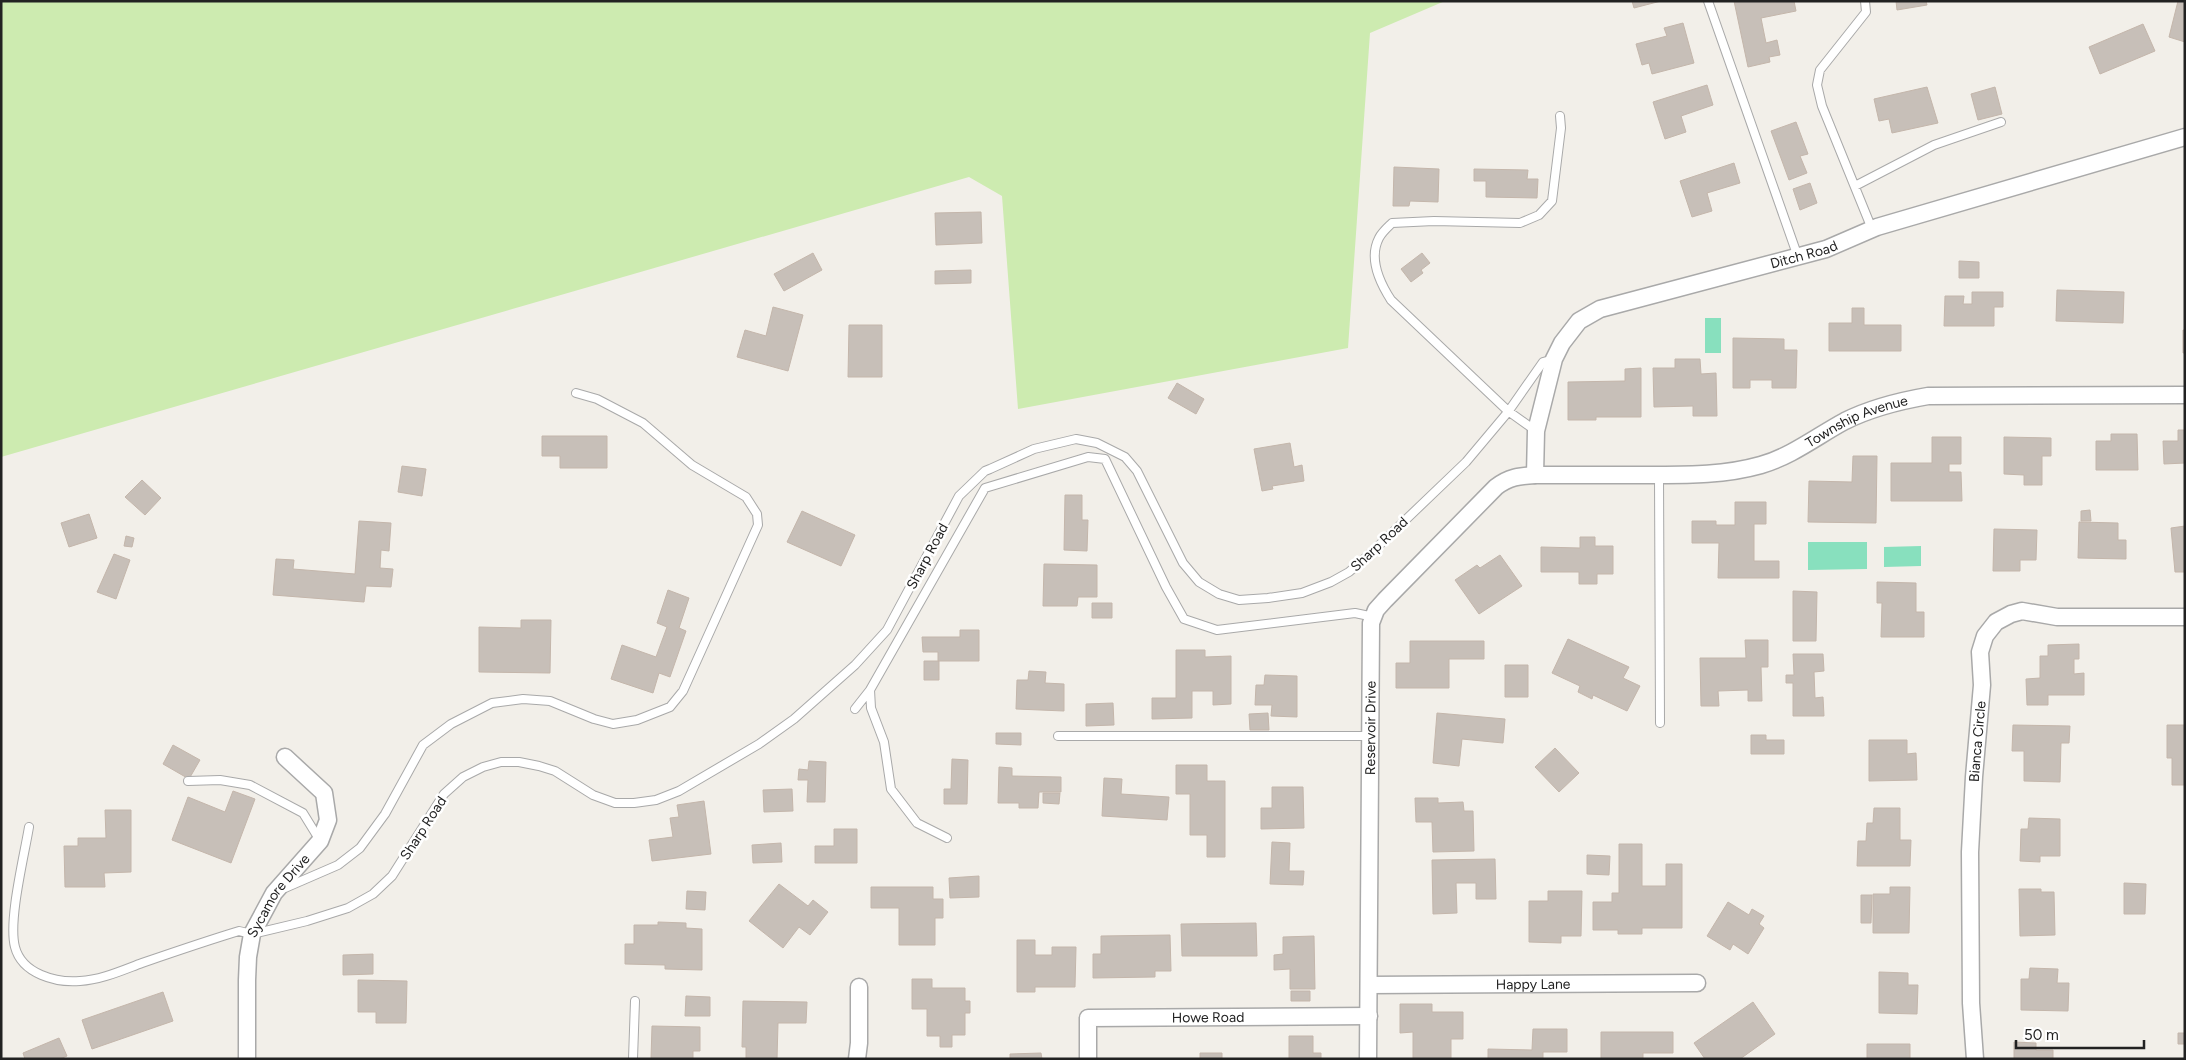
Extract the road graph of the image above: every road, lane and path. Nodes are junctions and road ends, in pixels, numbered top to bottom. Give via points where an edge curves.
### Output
1 (1708, 1) edge
2 (1866, 1) edge
3 (1560, 116) dead end
4 (2001, 122) dead end
5 (2185, 137) edge
6 (1855, 186) junction
7 (1872, 229) junction
8 (1798, 257) junction
9 (1554, 359) junction
10 (576, 393) dead end
11 (2185, 395) edge
12 (1508, 411) junction
13 (1536, 431) junction
14 (1535, 475) junction
15 (1659, 475) junction
16 (1374, 617) junction
17 (2185, 617) edge
18 (870, 690) junction
19 (855, 709) dead end
20 (1660, 723) dead end
21 (1058, 736) dead end
22 (1370, 736) junction
23 (285, 757) dead end
24 (188, 781) dead end
25 (28, 827) dead end
26 (947, 838) dead end
27 (320, 841) junction
28 (274, 893) junction
29 (252, 934) junction
30 (1697, 983) dead end
31 (1369, 985) junction
32 (860, 987) dead end
33 (635, 1001) dead end
34 (1369, 1016) junction
35 (247, 1059) edge
36 (633, 1059) edge
37 (857, 1059) edge
38 (1088, 1059) edge
39 (1368, 1059) edge
40 (1975, 1059) edge

1 - 8 lane
2 - 6 lane via 1866,12 1820,70 1817,85 1822,106
3 - 12 lane via 1552,201 1539,215 1520,223 1392,223 1379,238 1375,254 1378,278 1391,300
4 - 6 lane via 1934,145
5 - 7 street, Ditch Road
6 - 7 lane
7 - 8 street, Ditch Road via 1826,250
8 - 9 street, Ditch Road via 1600,309 1579,321
9 - 12 lane, Sharp Road via 1543,362
9 - 13 street, Ditch Road
10 - 28 lane via 597,399 643,423 692,465 746,497 757,514 754,534 683,691 670,707 638,720 614,724 550,701 523,699 492,703 451,724 423,745 385,814 360,848 338,865
11 - 15 street, Township Avenue via 1928,396 1867,411 1790,454 1763,464 1703,476
12 - 13 lane
12 - 29 lane, Sharp Road via 1466,462 1349,572 1302,593 1268,598 1239,600 1219,594 1199,582 1183,563 1137,471 1125,457 1097,443 1076,439 1034,449 985,471 959,496 887,630 855,665 759,744 679,790 656,800 634,803 615,803 593,795 555,771 539,766 501,762 483,767 463,777 444,794 392,876 373,894 348,908
13 - 14 street, Ditch Road
14 - 15 street, Township Avenue
14 - 16 street, Reservoir Drive via 1517,476 1496,486 1385,600
15 - 20 lane
16 - 18 lane via 1355,613 1218,630 1184,619 1105,459 1088,457 985,488
16 - 22 street, Reservoir Drive via 1370,636
17 - 40 street, Bianca Circle via 2057,617 2022,611 1996,622 1985,636 1980,652 1982,685 1970,852 1971,1003
18 - 19 lane
18 - 26 lane via 871,708 884,742 891,789 917,824
21 - 22 lane
22 - 31 street, Reservoir Drive
23 - 27 street, Sycamore Drive via 324,793 328,820
24 - 27 lane via 220,780 250,785 304,813
25 - 29 lane, Sharp Road via 12,927 18,955 39,975 60,981 81,981 239,931
27 - 28 street, Sycamore Drive
28 - 29 street, Sycamore Drive
29 - 35 street, Sycamore Drive via 247,980
30 - 31 street, Happy Lane
31 - 34 street, Reservoir Drive
32 - 37 street
33 - 36 lane
34 - 38 street, Howe Road via 1088,1018
34 - 39 street, Reservoir Drive

